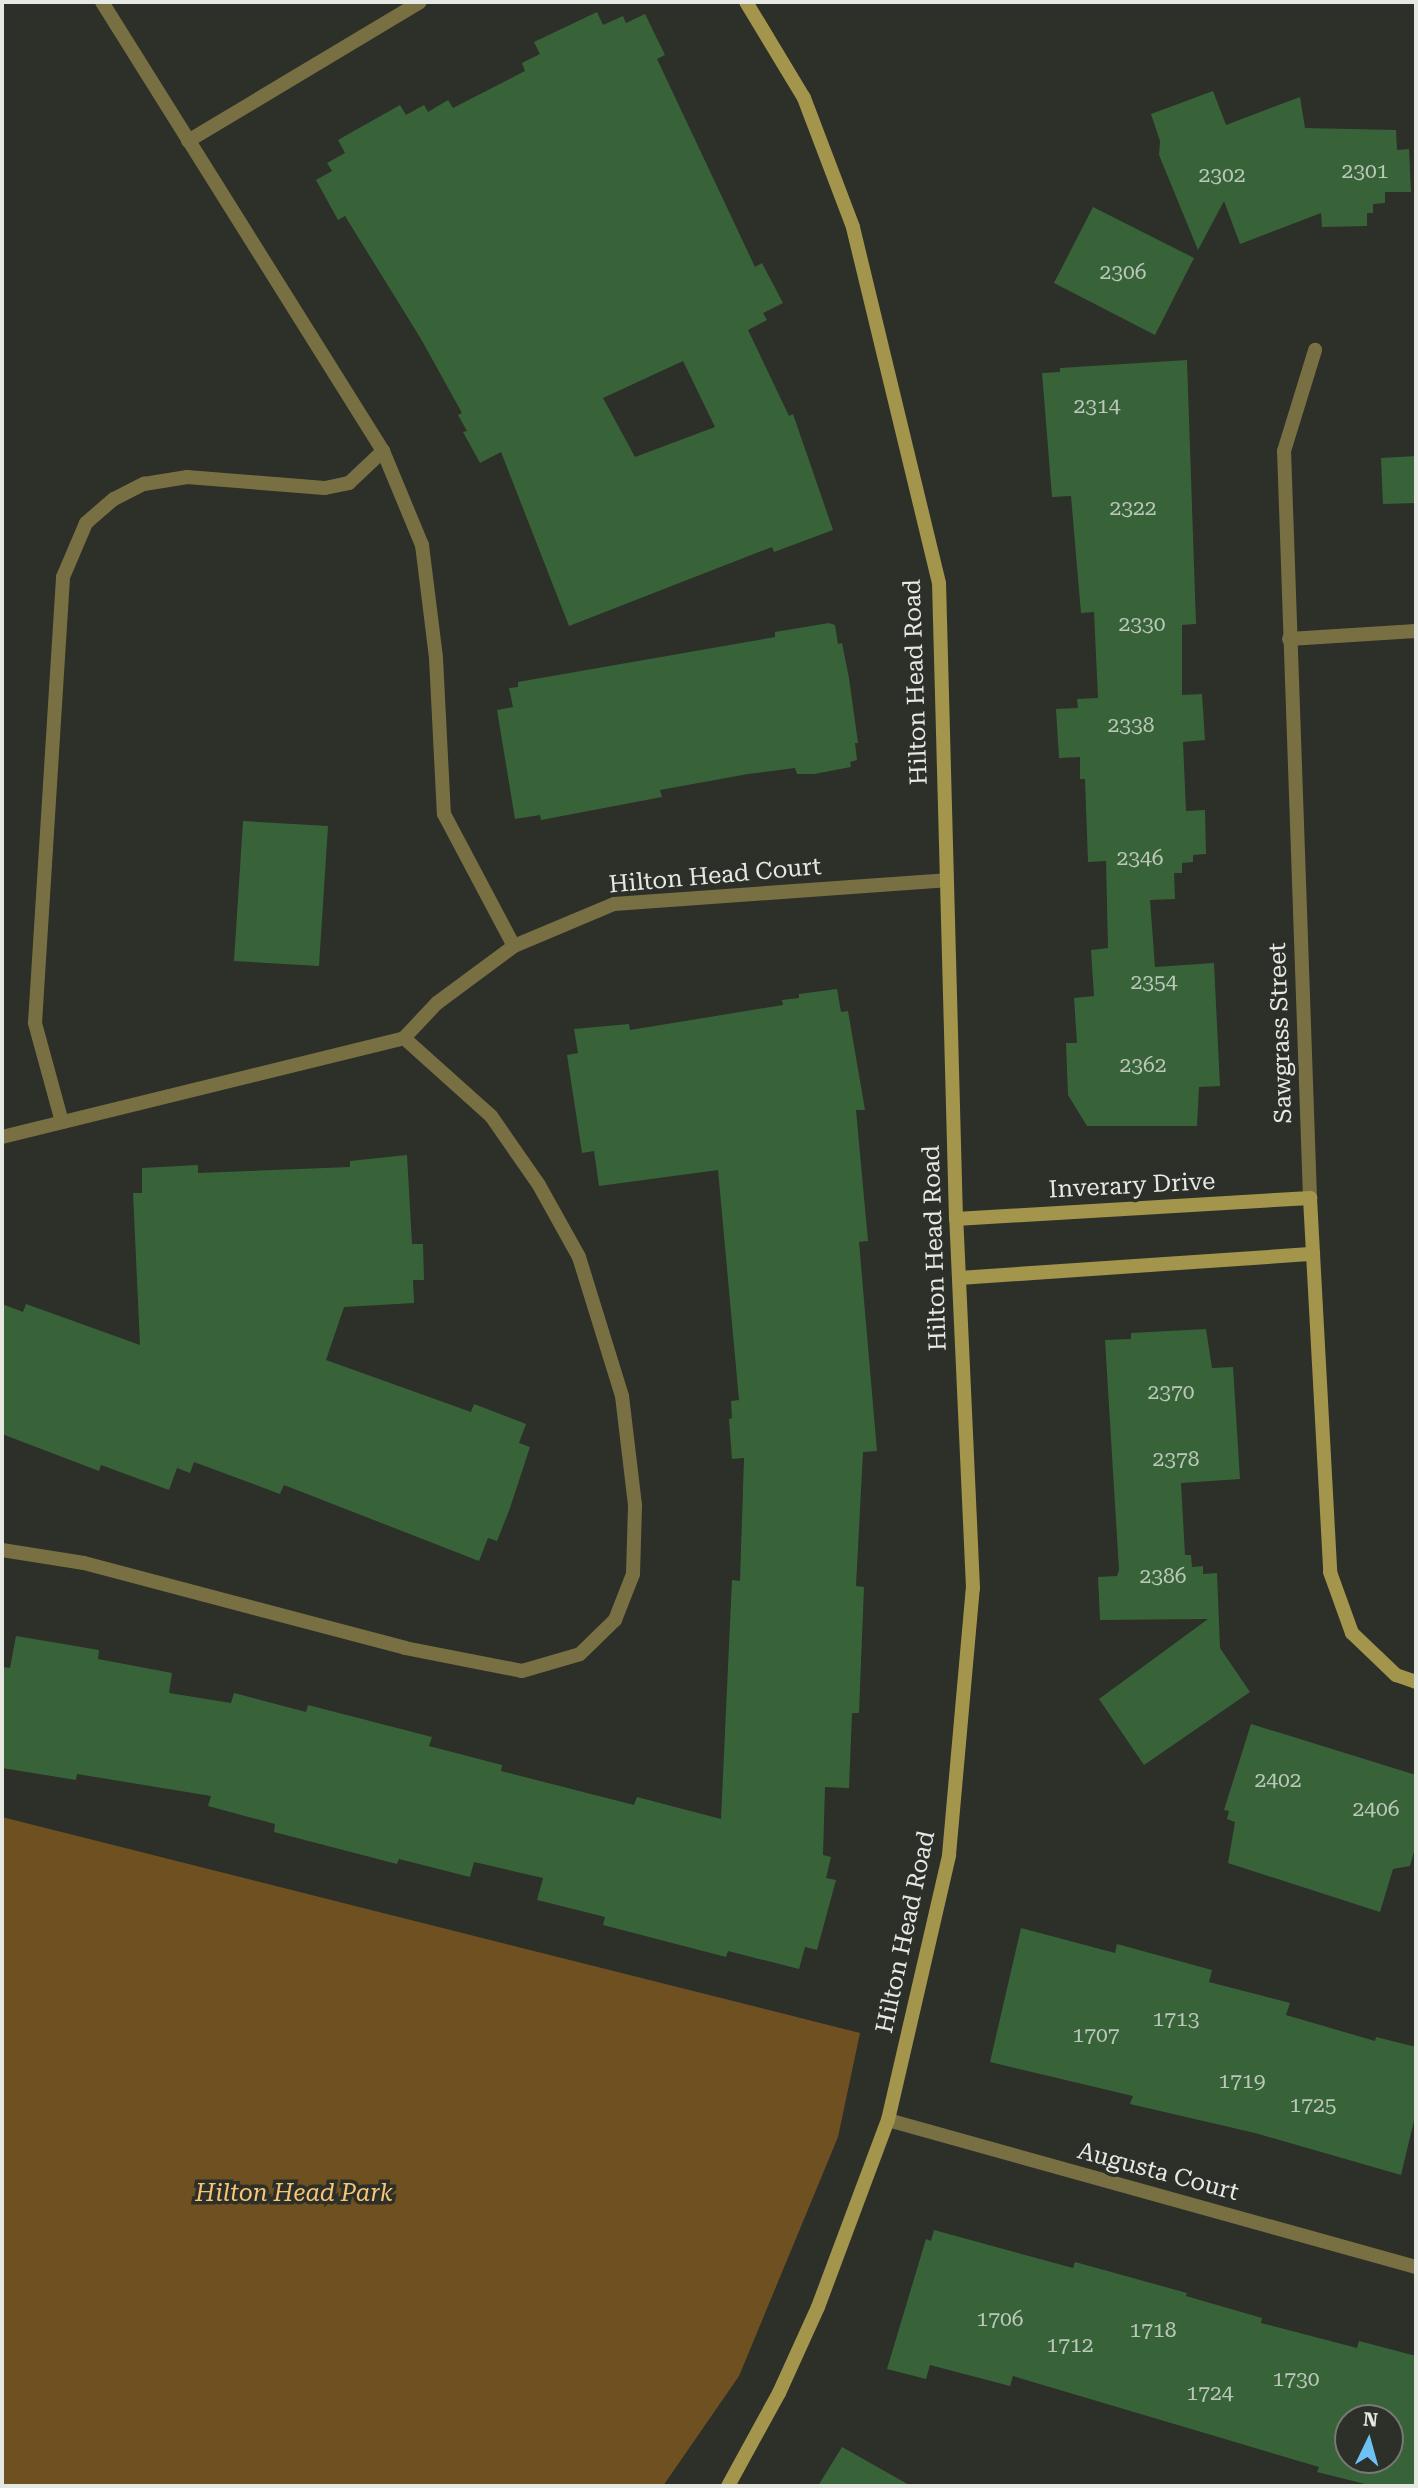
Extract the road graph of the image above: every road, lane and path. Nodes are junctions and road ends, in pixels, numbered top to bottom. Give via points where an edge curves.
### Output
1 (102, 2) edge
2 (420, 2) edge
3 (746, 2) edge
4 (188, 141) junction
5 (1315, 350) dead end
6 (383, 451) junction
7 (1416, 631) edge
8 (1289, 639) junction
9 (946, 880) junction
10 (514, 946) junction
11 (404, 1038) junction
12 (62, 1122) junction
13 (2, 1138) edge
14 (1310, 1198) junction
15 (956, 1219) junction
16 (1313, 1254) junction
17 (959, 1278) junction
18 (2, 1550) edge
19 (1416, 1682) edge
20 (888, 2120) junction
21 (1416, 2267) edge
22 (728, 2486) edge

1 - 4 street
2 - 4 street
3 - 9 street, Hilton Head Road via 804,98 853,227 939,583
4 - 6 street
5 - 8 street, Sawgrass Street via 1284,451
6 - 10 street via 422,545 436,658 444,814
6 - 12 street via 349,483 325,488 187,477 144,484 114,499 86,523 63,578 34,1023
7 - 8 street
8 - 14 street, Sawgrass Street
9 - 10 street, Hilton Head Court via 614,904
9 - 15 street, Hilton Head Road
10 - 11 street, Hilton Head Court via 437,1003
11 - 12 street
11 - 18 street via 491,1116 539,1185 579,1257 622,1396 635,1505 633,1574 615,1620 580,1654 522,1671 405,1648 84,1563
12 - 13 street
14 - 15 street, Inverary Drive
14 - 16 street, Sawgrass Street
15 - 17 street, Hilton Head Road
16 - 17 street
16 - 19 street, Sawgrass Street via 1330,1572 1352,1633 1395,1675
17 - 20 street, Hilton Head Road via 973,1588 949,1855
20 - 21 street, Augusta Court
20 - 22 street, Hilton Head Road via 818,2307 779,2393

